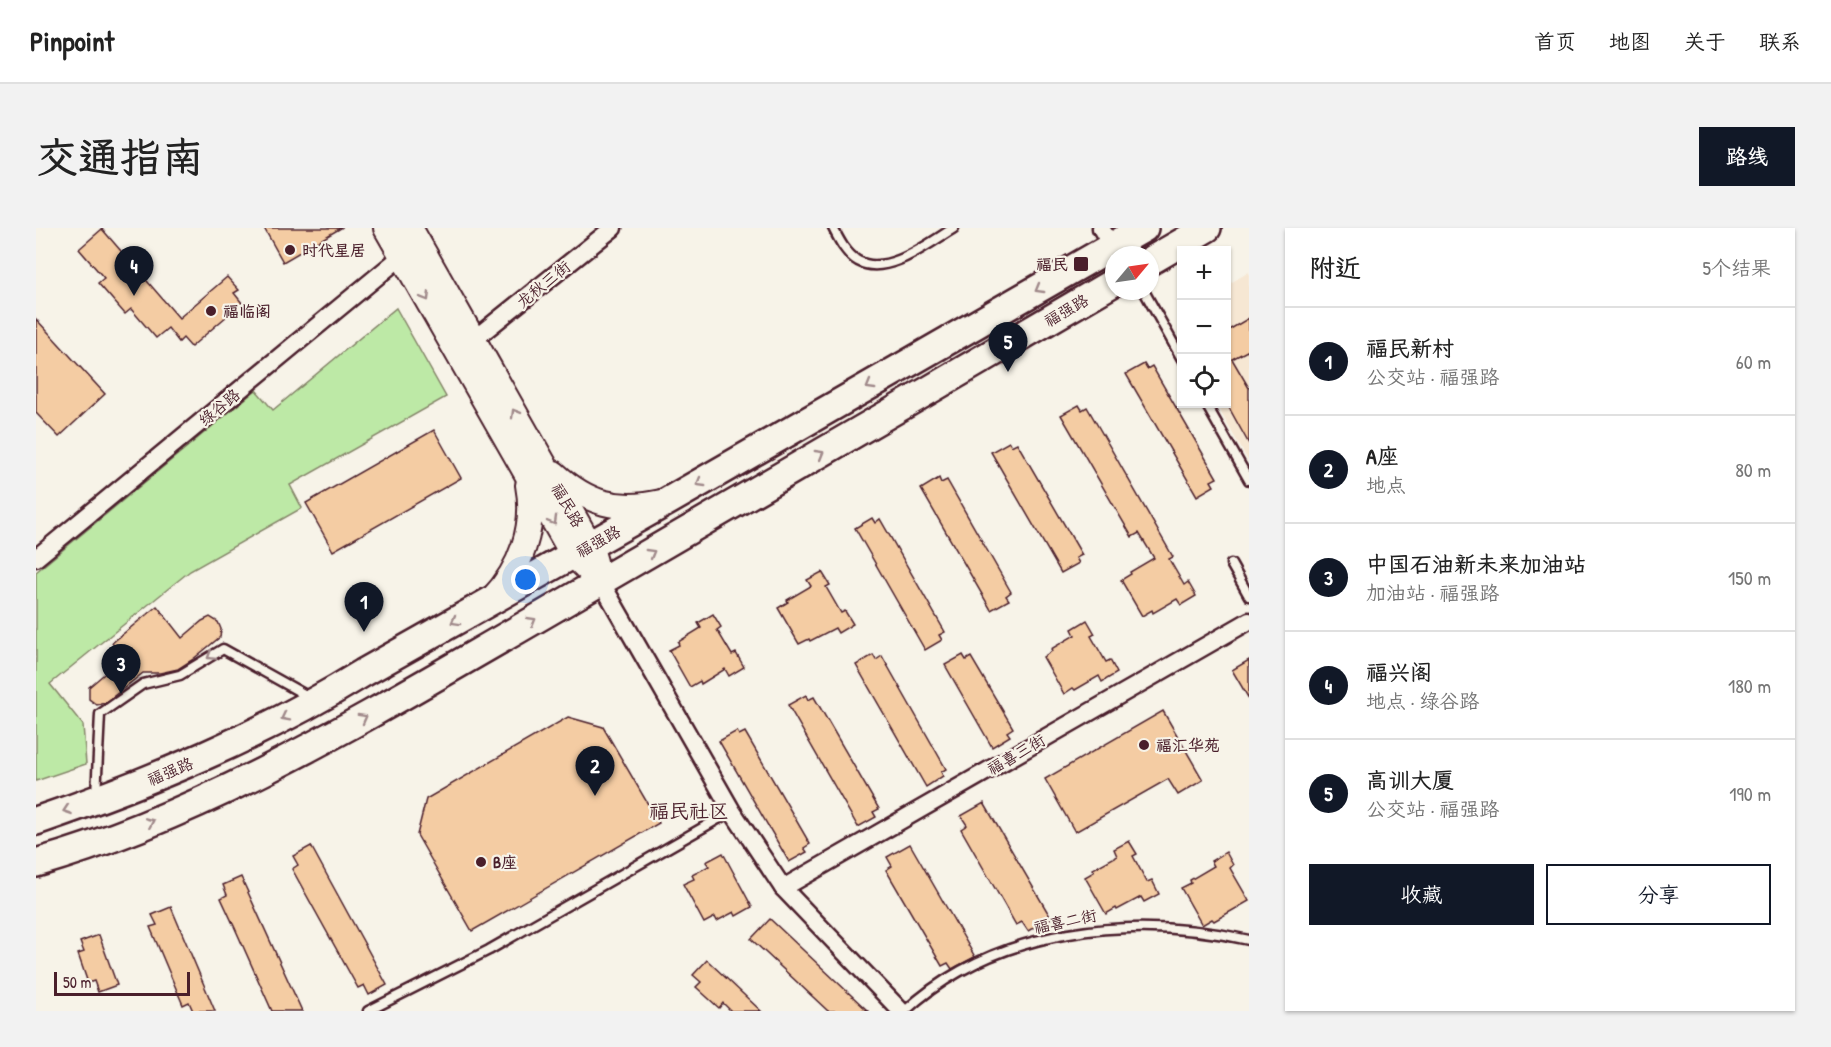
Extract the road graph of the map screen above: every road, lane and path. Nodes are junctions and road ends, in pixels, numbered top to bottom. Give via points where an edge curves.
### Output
1 (386, 228) edge
2 (613, 228) edge
3 (833, 228) edge
4 (954, 228) edge
5 (1144, 228) edge
6 (1207, 228) edge
7 (413, 237) edge
8 (1106, 238) edge
9 (1159, 256) edge
10 (1105, 287) edge
11 (1149, 300) edge
12 (473, 340) junction
13 (1179, 354) edge
14 (1208, 408) edge
15 (534, 466) junction
16 (1249, 480) edge
17 (670, 500) junction
18 (582, 550) junction
19 (36, 558) edge
20 (1231, 564) dead end
21 (601, 582) junction
22 (1249, 596) edge
23 (490, 602) junction
24 (1249, 621) edge
25 (316, 702) junction
26 (95, 800) junction
27 (732, 811) junction
28 (36, 821) edge
29 (36, 863) edge
30 (783, 888) junction
31 (1249, 940) edge
32 (368, 1011) edge
33 (903, 1011) edge

1 - 7 main road, 福民路
2 - 12 street, 龙秋三街
3 - 4 lane via 843,247 857,260 872,266 898,260
5 - 8 main road, 福强路
6 - 9 main road
7 - 12 main road, 福民路
7 -> 15 main road, 福民路
7 - 19 street, 绿谷路
8 -> 17 main road, 福强路
21 -> 10 main road, 福强路
11 - 13 lane
15 -> 12 main road, 福民路
14 - 16 lane
15 - 17 main road via 599,502 622,507
15 - 18 main road, 福民路
15 - 23 main road via 527,536 520,559
17 - 18 main road, 福强路
18 - 21 main road, 福民路
18 - 23 main road, 福强路
20 - 22 lane
21 - 27 street
29 -> 21 main road, 福强路 via 139,827 275,765
23 -> 25 main road, 福强路
24 - 30 street, 福喜三街
25 -> 26 main road, 福强路 via 169,772
25 -> 26 lane via 223,649 180,675 143,684 100,714
26 -> 28 main road, 福强路
27 - 30 street
27 - 32 lane via 489,950
30 - 33 street
31 - 33 lane, 福喜二街 via 1168,928 1103,928 1072,933 986,958 943,981

